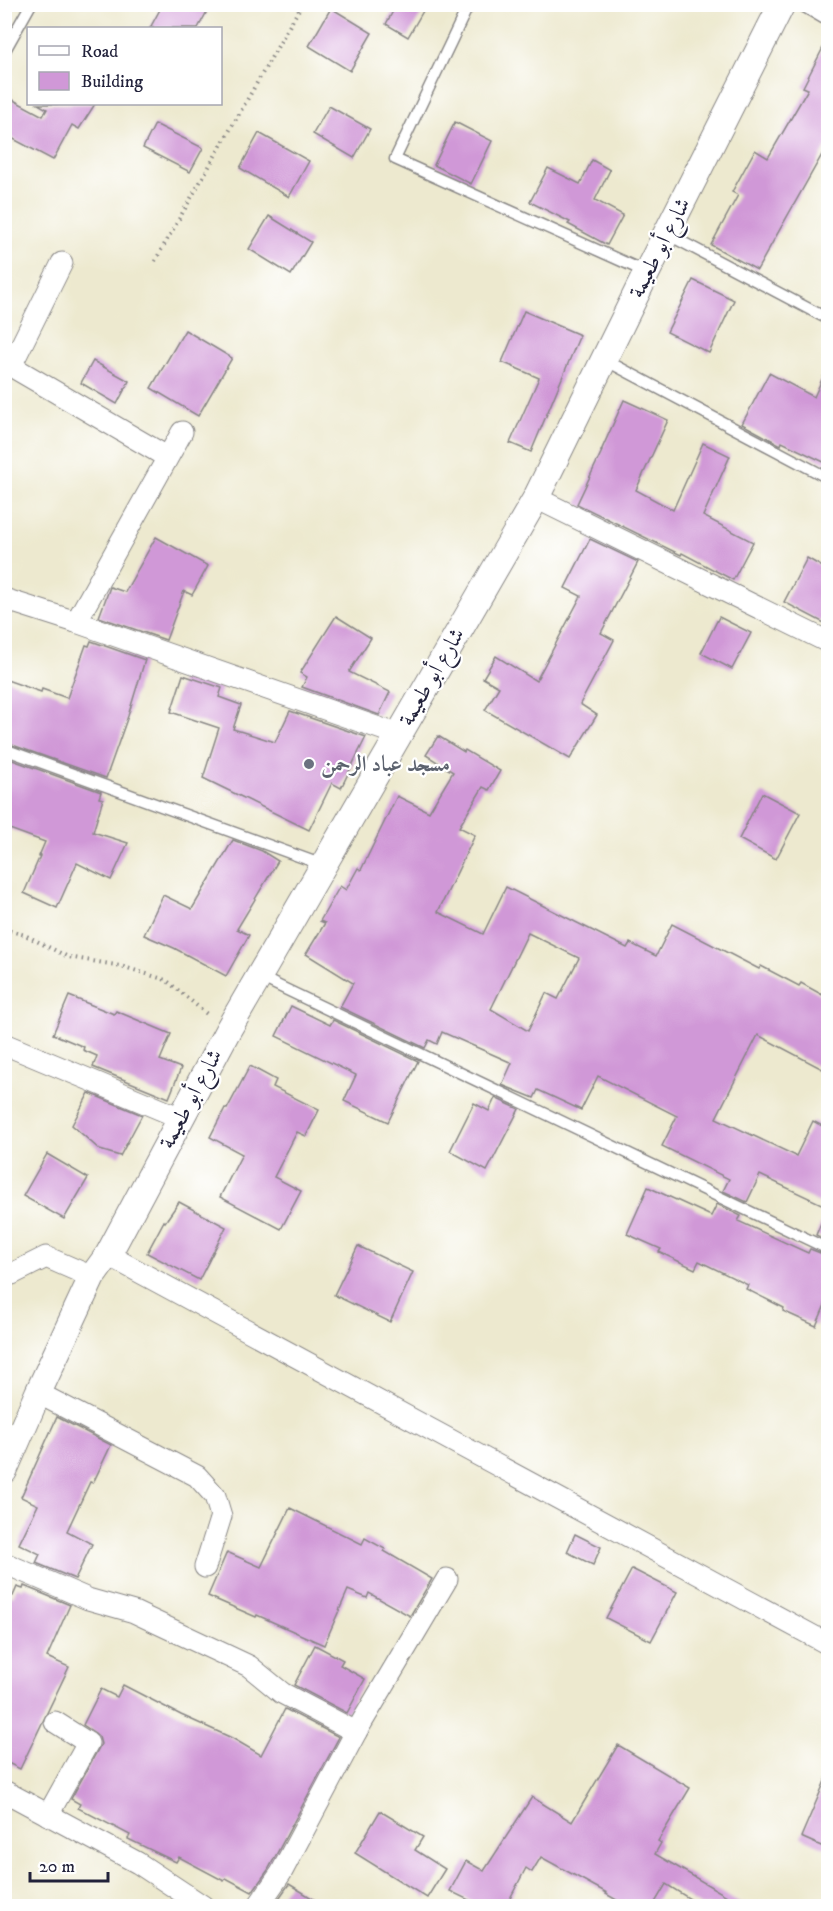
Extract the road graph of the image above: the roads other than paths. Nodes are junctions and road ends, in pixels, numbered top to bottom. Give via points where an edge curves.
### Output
1 (31, 4) edge
2 (469, 4) edge
3 (783, 4) edge
4 (799, 4) edge
5 (828, 21) edge
6 (4, 52) edge
7 (667, 234) junction
8 (62, 263) dead end
9 (647, 272) junction
10 (828, 319) edge
11 (604, 360) junction
12 (182, 432) dead end
13 (167, 456) junction
14 (828, 478) edge
15 (536, 498) junction
16 (4, 599) edge
17 (76, 622) junction
18 (828, 642) edge
19 (399, 735) junction
20 (4, 749) edge
21 (323, 866) junction
22 (260, 977) junction
23 (4, 1044) edge
24 (181, 1118) junction
25 (828, 1249) edge
26 (108, 1255) junction
27 (4, 1272) edge
28 (92, 1277) junction
29 (38, 1393) junction
30 (4, 1471) edge
31 (4, 1563) edge
32 (204, 1567) dead end
33 (447, 1580) dead end
34 (828, 1644) edge
35 (55, 1722) dead end
36 (356, 1732) junction
37 (4, 1791) edge
38 (48, 1815) junction
39 (203, 1906) edge
40 (258, 1906) edge

1 - 6 lane
2 - 9 lane via 395,159
3 - 7 street, شارع أبو طعيمة
4 - 5 lane
7 - 9 street, شارع أبو طعيمة
7 - 10 lane
8 - 13 street via 11,366
9 - 11 street, شارع أبو طعيمة
11 - 14 lane
11 - 15 street, شارع أبو طعيمة
12 - 13 street
13 - 17 street
15 - 18 street
15 - 19 street, شارع أبو طعيمة
16 - 17 street
17 - 19 street
19 - 21 street, شارع أبو طعيمة
20 - 21 lane
21 - 22 street, شارع أبو طعيمة
22 - 24 street, شارع أبو طعيمة
22 - 25 lane
23 - 24 street
24 - 26 street, شارع أبو طعيمة
26 - 28 street, شارع أبو طعيمة
26 - 34 street
27 - 28 street via 12,1274 46,1257
28 - 29 street, شارع أبو طعيمة
29 - 30 street, شارع أبو طعيمة
29 - 32 street via 197,1476 215,1496 221,1516
31 - 36 street via 88,1599 134,1612 249,1666 282,1693
33 - 36 street
35 - 38 street via 88,1743
36 - 40 street via 281,1873
37 - 38 street
38 - 39 street via 138,1863

